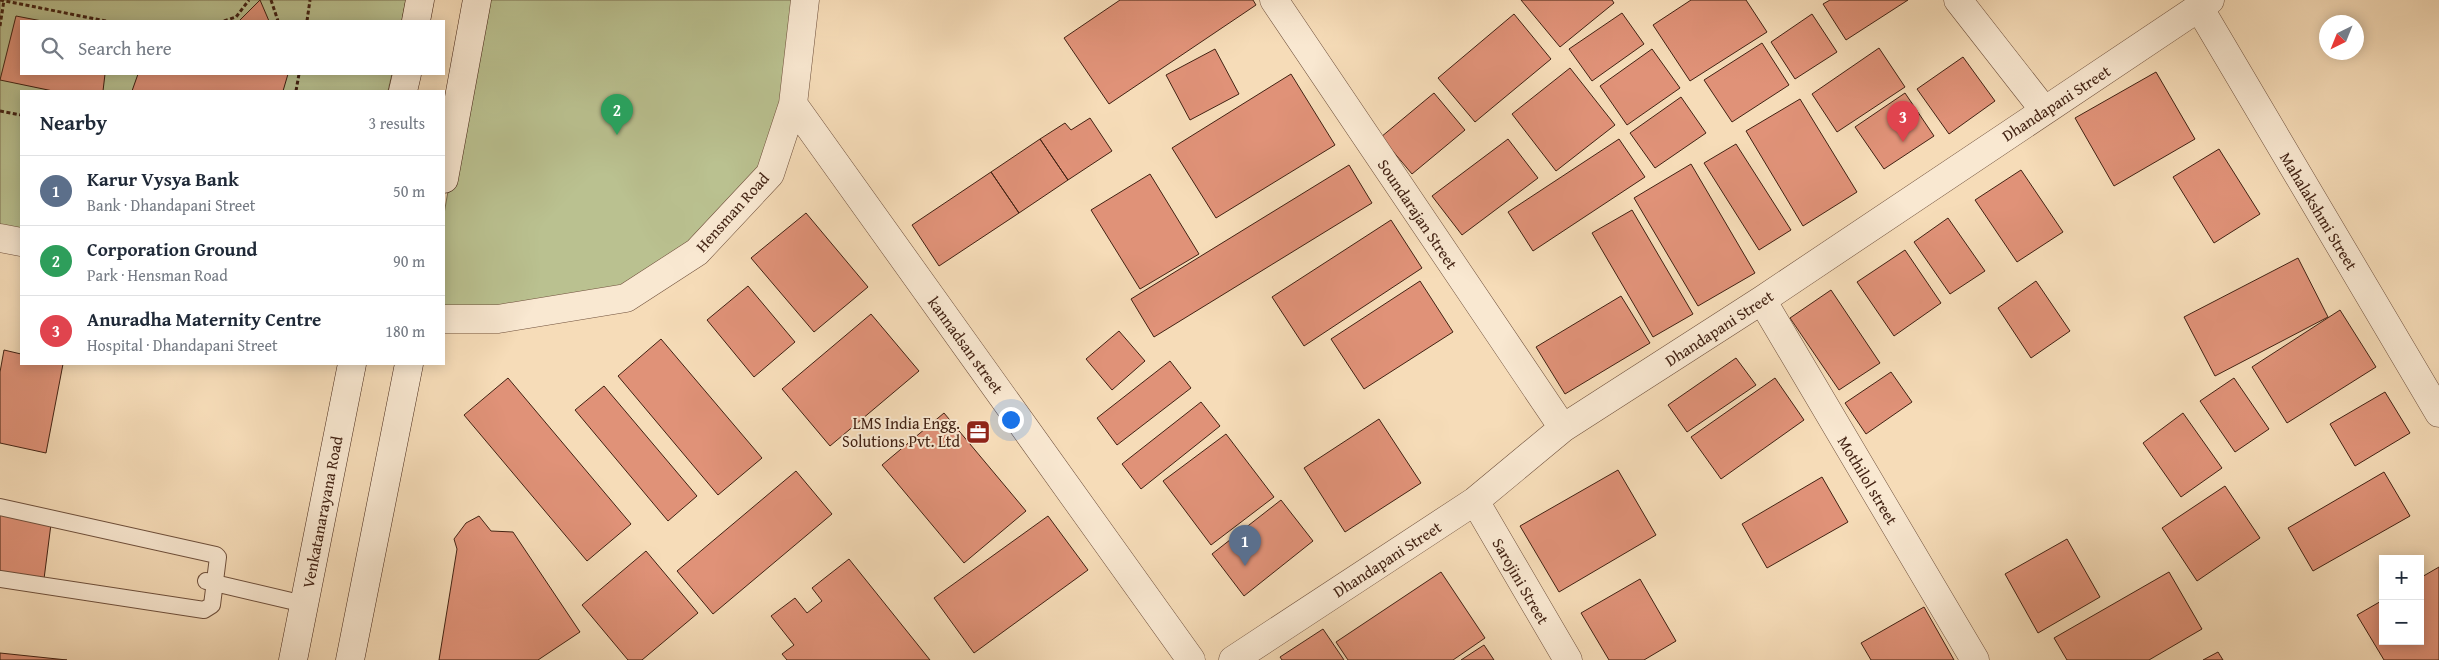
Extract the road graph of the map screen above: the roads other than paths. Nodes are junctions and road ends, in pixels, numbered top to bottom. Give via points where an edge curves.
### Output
1 (420, 0) edge
2 (477, 0) edge
3 (805, 0) edge
4 (1274, 0) edge
5 (1958, 0) edge
6 (2205, 4) edge
7 (416, 20) edge
8 (407, 75) edge
9 (403, 90) edge
10 (793, 104) junction
11 (2044, 110) junction
12 (445, 174) edge
13 (0, 238) edge
14 (20, 242) edge
15 (1762, 300) junction
16 (445, 320) edge
17 (352, 365) edge
18 (409, 365) edge
19 (2439, 413) edge
20 (1563, 428) junction
21 (1475, 501) junction
22 (0, 506) edge
23 (0, 579) edge
24 (216, 583) junction
25 (304, 604) junction
26 (293, 660) edge
27 (350, 660) edge
28 (1191, 660) edge
29 (1233, 660) edge
30 (1568, 660) edge
31 (1974, 660) edge

1 - 7 street
2 - 12 street
3 - 10 street, Hensman Road
4 - 20 street, Soundarajan Street
5 - 11 street
6 - 11 street, Dhandapani Street
6 - 19 street, Mahalakshmi Street
8 - 9 street
10 - 16 street, Hensman Road via 770,174 697,252 626,298 498,319
10 - 28 street, kannadsan street
11 - 15 street, Dhandapani Street
13 - 14 street
15 - 20 street, Dhandapani Street
15 - 31 street, Mothilol street
17 - 25 street, Venkatanarayana Road
18 - 27 street
20 - 21 street, Dhandapani Street
21 - 29 street, Dhandapani Street
21 - 30 street, Sarojini Street
22 - 24 lane via 216,555
23 - 24 lane via 204,610 212,605
24 - 25 lane
25 - 26 street, Venkatanarayana Road

